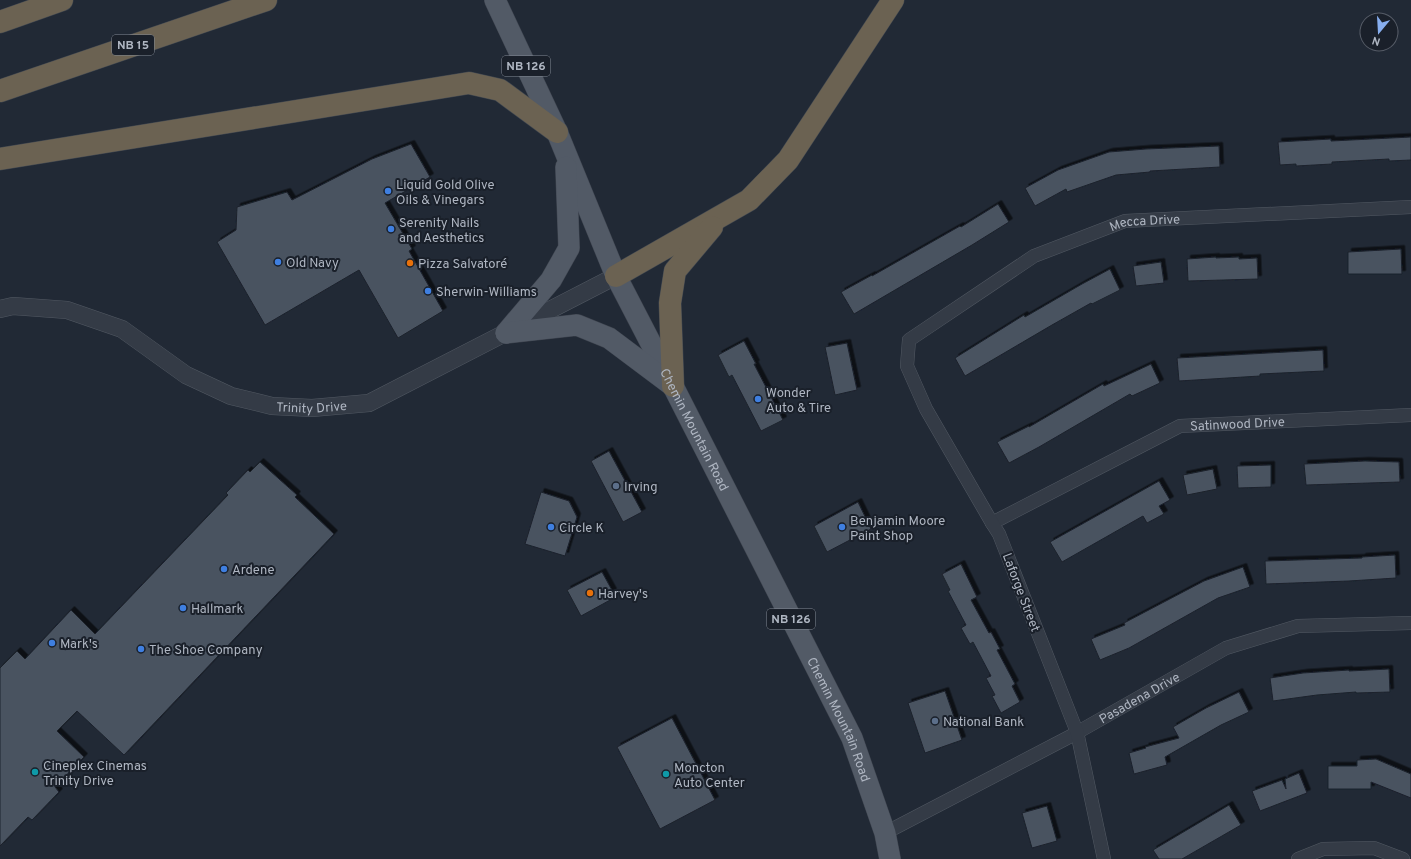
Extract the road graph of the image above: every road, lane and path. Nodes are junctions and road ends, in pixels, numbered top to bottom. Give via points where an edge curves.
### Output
1 (62, 0) edge
2 (266, 0) edge
3 (495, 0) edge
4 (893, 0) edge
5 (0, 22) edge
6 (0, 91) edge
7 (557, 132) junction
8 (566, 154) junction
9 (0, 159) edge
10 (1411, 207) edge
11 (721, 216) junction
12 (616, 276) junction
13 (0, 309) edge
14 (506, 333) junction
15 (909, 340) joint
16 (674, 386) junction
17 (1411, 415) edge
18 (992, 523) junction
19 (1411, 623) edge
20 (1077, 732) junction
21 (885, 833) junction
22 (890, 859) edge
23 (1104, 859) edge
24 (1298, 859) edge
25 (1403, 859) edge

1 - 5 highway
2 - 6 highway, NB 15
3 - 7 main road, Chemin Mountain Road / NB 126
4 - 11 highway via 788,160 749,200
7 - 8 main road, Chemin Mountain Road / NB 126
7 - 9 highway via 500,90 469,83
8 - 12 main road, Chemin Mountain Road / NB 126
8 - 14 main road via 569,248 551,280
10 - 15 street, Mecca Drive via 1125,221 1034,256
11 - 12 highway
11 - 16 highway via 675,270 670,303
12 - 14 street, Trinity Drive
12 - 16 main road, Chemin Mountain Road / NB 126
13 - 14 street, Trinity Drive via 13,306 67,310 122,329 186,375 231,396 272,406 312,408 369,403
14 - 16 main road via 578,324 609,338
15 - 18 street, Laforge Street via 907,366 923,402
16 - 21 main road, Chemin Mountain Road / NB 126 via 852,738
17 - 18 street, Satinwood Drive via 1180,426
18 - 20 street, Laforge Street via 999,534
19 - 20 street, Pasadena Drive via 1298,626 1226,648
20 - 21 street, Pasadena Drive
20 - 23 street, Laforge Street
21 - 22 main road, Chemin Mountain Road / NB 126
24 - 25 street via 1323,849 1374,848

